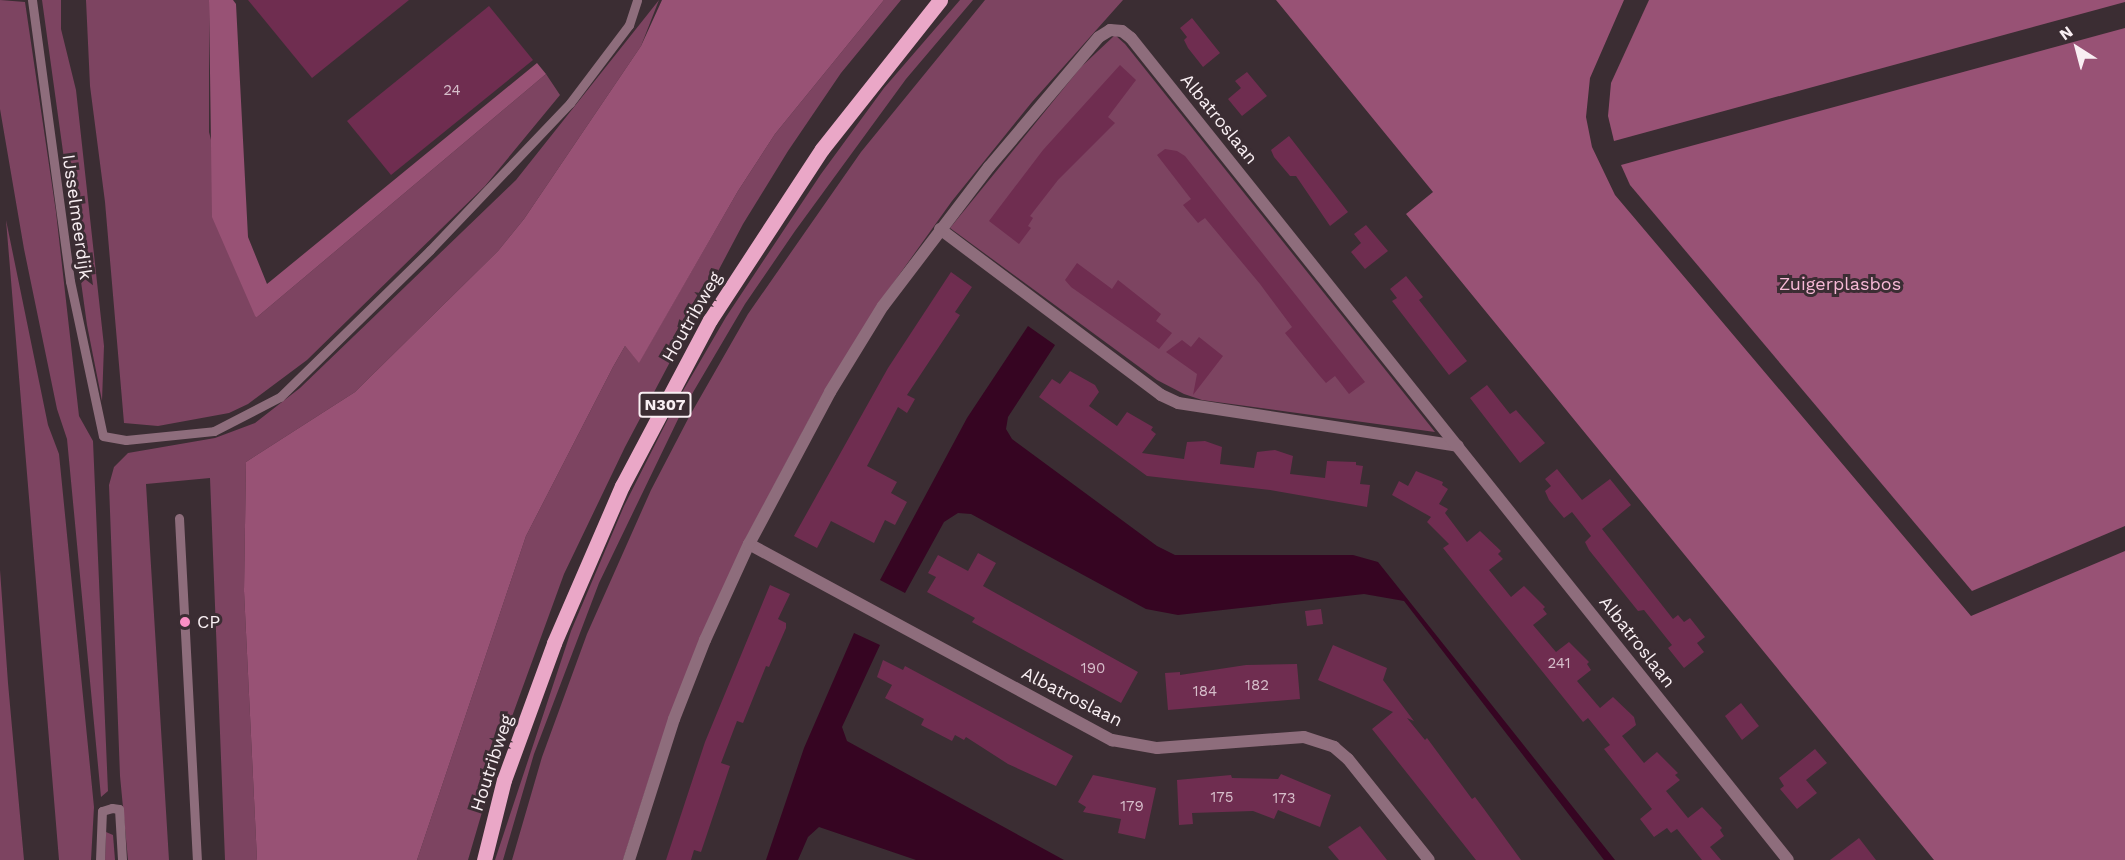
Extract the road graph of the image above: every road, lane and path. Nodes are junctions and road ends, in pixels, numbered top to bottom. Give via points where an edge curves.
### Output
1 (32, 0) edge
2 (637, 0) edge
3 (940, 0) edge
4 (940, 229) junction
5 (1458, 446) junction
6 (179, 518) dead end
7 (749, 544) junction
8 (100, 860) edge
9 (122, 860) edge
10 (196, 860) edge
11 (484, 860) edge
12 (628, 860) edge
13 (1430, 860) edge
14 (1788, 860) edge

1 - 2 lane, IJsselmeerdijk via 70,281 103,436 126,440 214,431 280,397 430,250 570,103 629,25
3 - 11 main road, Houtribweg / N307 via 822,149 710,320 622,486 554,643 504,780
4 - 5 street via 1161,395 1178,403
4 - 5 street, Albatroslaan via 1099,37 1110,30 1122,31
4 - 7 street, Albatroslaan via 883,306 830,392
5 - 14 street, Albatroslaan
6 - 10 lane
7 - 12 street, Albatroslaan via 674,719
7 - 13 street, Albatroslaan via 1112,740 1157,747 1304,737 1334,747
8 - 9 lane via 102,811 112,808 119,809

